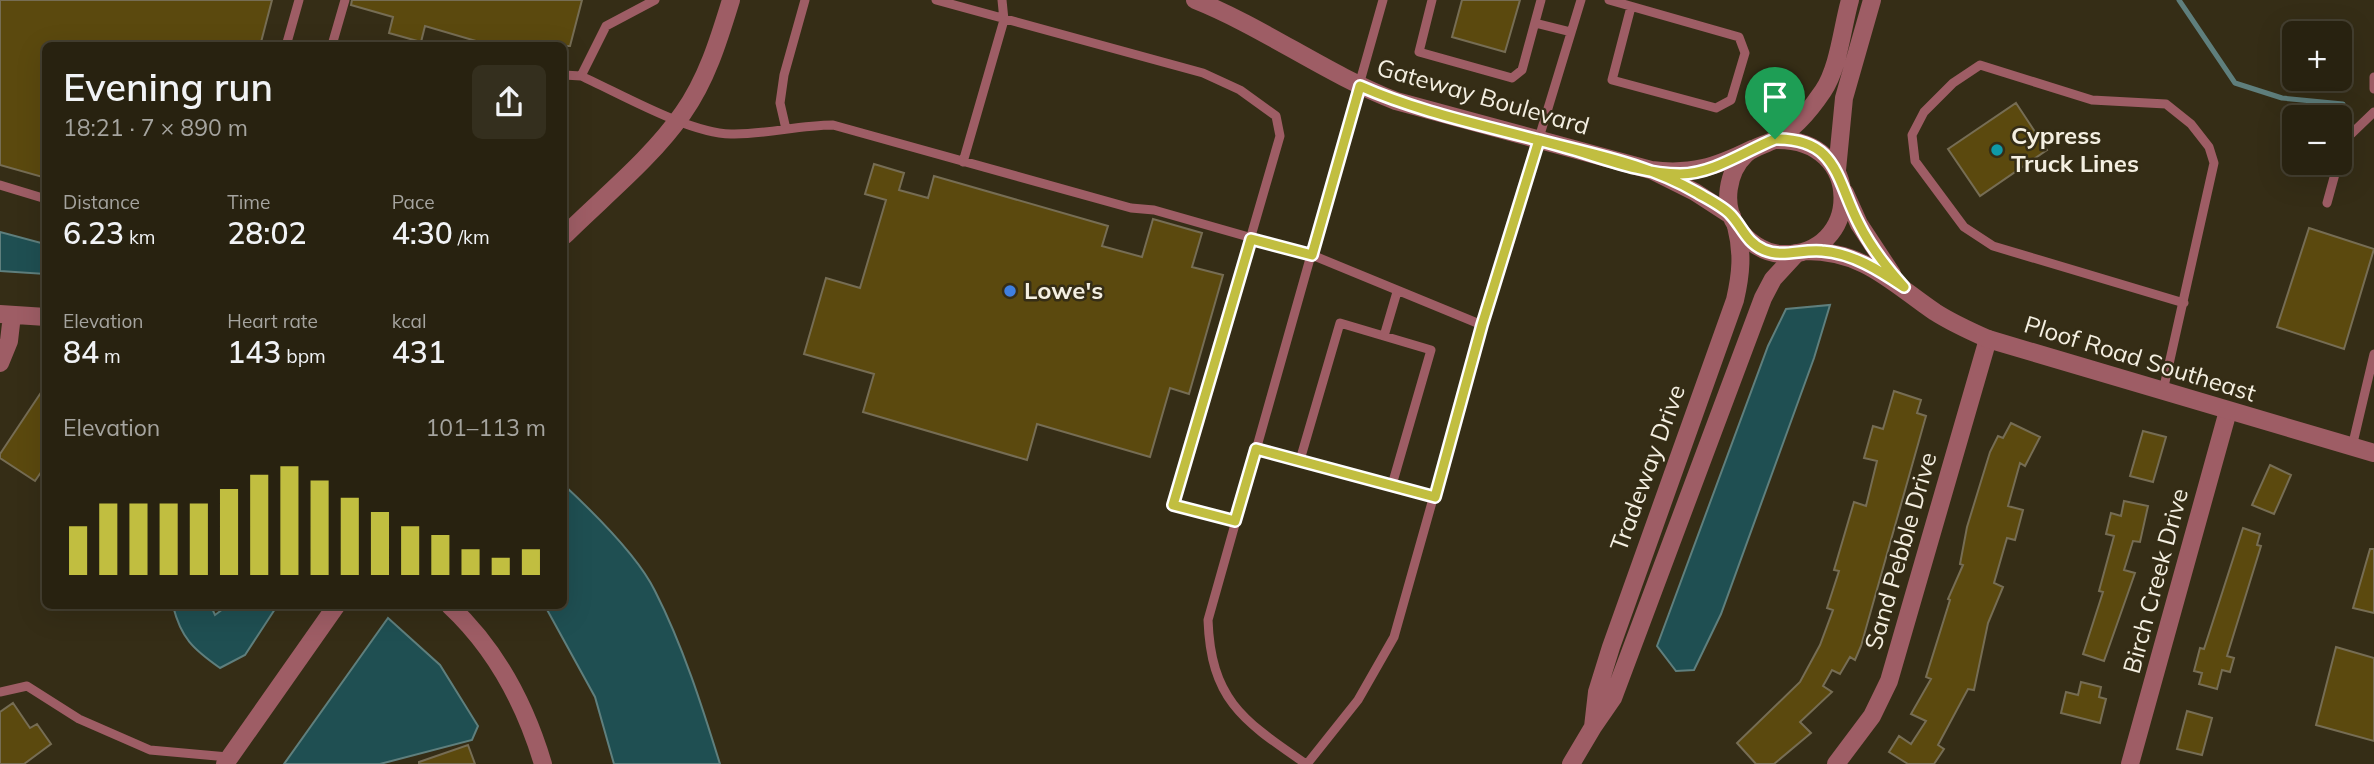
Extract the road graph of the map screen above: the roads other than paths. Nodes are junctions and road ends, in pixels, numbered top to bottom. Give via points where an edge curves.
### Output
1 (299, 0) edge
2 (345, 0) edge
3 (655, 0) edge
4 (731, 0) edge
5 (805, 0) edge
6 (936, 0) edge
7 (1002, 0) edge
8 (1383, 0) edge
9 (1432, 0) edge
10 (1541, 0) edge
11 (1581, 0) edge
12 (1609, 0) edge
13 (1850, 0) edge
14 (1872, 0) edge
15 (1202, 1) edge
16 (1631, 7) junction
17 (1004, 20) junction
18 (1535, 23) junction
19 (1571, 32) junction
20 (287, 42) edge
21 (333, 42) edge
22 (567, 75) edge
23 (581, 76) junction
24 (2374, 77) edge
25 (1360, 86) junction
26 (2374, 89) edge
27 (2374, 112) edge
28 (677, 120) junction
29 (786, 129) junction
30 (2352, 132) edge
31 (1539, 140) junction
32 (1767, 143) junction
33 (963, 162) junction
34 (1650, 170) junction
35 (1837, 170) junction
36 (2335, 175) edge
37 (0, 185) edge
38 (1843, 188) junction
39 (42, 198) edge
40 (2327, 203) dead end
41 (1734, 221) junction
42 (567, 233) edge
43 (1251, 239) junction
44 (1801, 252) junction
45 (1312, 255) junction
46 (1904, 287) junction
47 (1397, 292) junction
48 (2184, 303) junction
49 (6, 314) edge
50 (42, 317) edge
51 (1482, 325) junction
52 (1384, 336) junction
53 (1988, 339) junction
54 (2374, 354) edge
55 (0, 363) edge
56 (2372, 371) edge
57 (2164, 391) junction
58 (2228, 411) junction
59 (2352, 447) junction
60 (1256, 449) junction
61 (2374, 453) edge
62 (1300, 460) junction
63 (1392, 485) junction
64 (1435, 497) junction
65 (1235, 521) junction
66 (333, 609) edge
67 (453, 609) edge
68 (0, 692) edge
69 (1593, 727) junction
70 (226, 761) edge
71 (543, 764) edge
72 (1306, 764) edge
73 (1571, 764) edge
74 (1836, 764) edge
75 (2130, 764) edge

1 - 20 lane
2 - 21 lane
3 - 23 lane via 606,26
4 - 28 street via 711,61
5 - 29 lane via 784,75 780,103
6 - 17 lane
7 - 17 lane
8 - 25 lane
9 - 18 lane via 1419,52 1512,78 1522,70
10 - 18 lane
11 - 19 lane
12 - 16 lane
13 - 32 street via 1825,88 1810,109
14 - 35 street via 1844,99
15 - 25 street, Gateway Boulevard
16 - 16 lane via 1739,37 1745,52 1731,100 1716,108 1612,80
17 - 33 lane
17 - 43 lane via 1203,73 1240,90 1276,116 1280,136
18 - 19 lane
19 - 31 lane
22 - 23 lane
23 - 28 lane
24 - 26 lane
25 - 31 street, Gateway Boulevard via 1411,106
25 - 45 lane
27 - 30 lane
28 - 29 lane via 727,134
28 - 42 street
29 - 33 lane via 833,125
31 - 34 street, Gateway Boulevard
31 - 51 lane
32 - 34 street via 1719,165 1682,174
32 - 35 street via 1793,139 1811,145
32 - 41 street via 1745,155 1732,176 1728,200
33 - 43 lane via 1131,208 1154,209
34 - 41 street via 1695,192
35 - 38 street
36 - 40 lane
37 - 39 lane
38 - 44 street via 1843,208 1836,226 1823,241
38 - 46 street, Ploof Road Southeast via 1880,260
41 - 44 street via 1762,249 1779,254
41 - 69 street, Tradeway Drive via 1742,271 1735,300 1607,658
43 - 45 lane
43 - 65 lane via 1173,505
44 - 46 street, Ploof Road Southeast via 1840,254 1873,266
44 - 69 street, Tradeway Drive via 1773,279 1763,298 1613,698
45 - 47 lane
45 - 60 lane
46 - 53 street, Ploof Road Southeast via 1956,325
47 - 51 lane
47 - 52 lane
48 - 48 lane via 2214,163 2191,124 2166,104 2092,100 1980,65 1953,83 1924,112 1912,135 1915,160 1964,227 1993,246
48 - 57 lane
49 - 50 street
49 - 55 street via 9,341
51 - 64 lane
52 - 62 lane via 1340,323
52 - 63 lane via 1431,351
53 - 57 street, Ploof Road Southeast
53 - 74 street, Sand Pebble Drive via 1889,681 1872,716
54 - 56 lane
56 - 59 lane
57 - 58 street, Ploof Road Southeast
58 - 59 street, Ploof Road Southeast
58 - 75 street, Birch Creek Drive
59 - 61 street, Ploof Road Southeast
60 - 62 lane
60 - 65 lane
62 - 63 lane
63 - 64 lane
64 - 72 lane via 1394,638 1358,700
65 - 72 lane via 1208,620 1209,656 1222,690 1257,730
66 - 70 street
67 - 71 street via 487,646 506,676
68 - 70 lane via 27,686 79,719 150,750
69 - 73 street, Tradeway Drive

